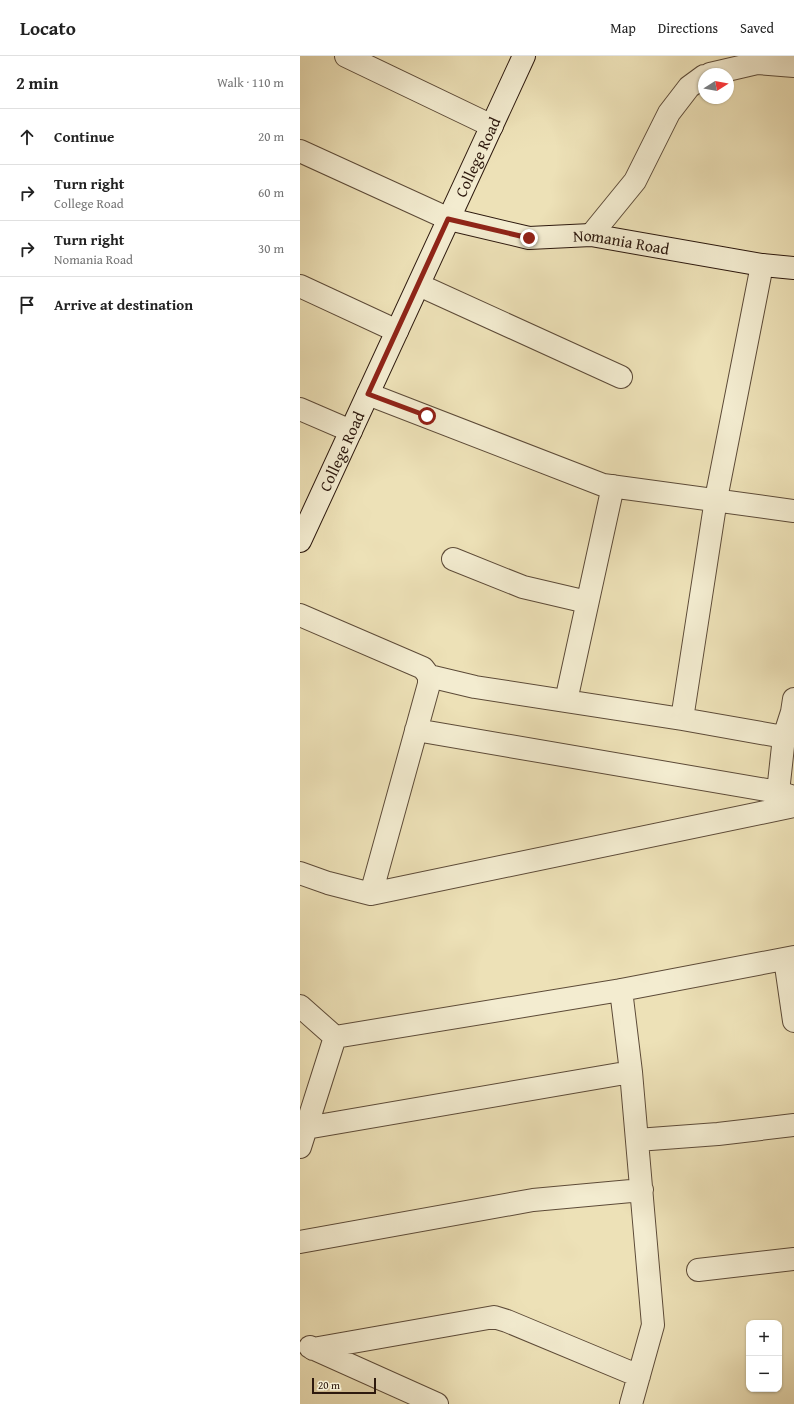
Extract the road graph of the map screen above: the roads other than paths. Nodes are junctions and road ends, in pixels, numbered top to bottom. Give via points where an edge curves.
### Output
1 (346, 56) edge
2 (524, 56) edge
3 (794, 66) edge
4 (734, 68) edge
5 (698, 80) edge
6 (492, 126) junction
7 (300, 151) edge
8 (448, 219) junction
9 (591, 235) junction
10 (762, 265) junction
11 (794, 268) edge
12 (419, 285) junction
13 (300, 286) edge
14 (397, 330) junction
15 (621, 377) dead end
16 (368, 394) junction
17 (300, 409) edge
18 (351, 431) junction
19 (614, 486) junction
20 (716, 499) junction
21 (794, 511) edge
22 (300, 540) edge
23 (453, 559) dead end
24 (587, 602) junction
25 (300, 616) edge
26 (429, 676) junction
27 (794, 699) edge
28 (566, 701) junction
29 (682, 719) junction
30 (416, 730) junction
31 (784, 737) junction
32 (786, 794) edge
33 (794, 806) edge
34 (300, 873) edge
35 (371, 894) junction
36 (790, 958) edge
37 (621, 990) junction
38 (300, 1006) edge
39 (794, 1021) edge
40 (335, 1037) junction
41 (631, 1072) junction
42 (794, 1125) edge
43 (302, 1138) edge
44 (637, 1140) junction
45 (642, 1190) junction
46 (300, 1242) edge
47 (794, 1259) edge
48 (698, 1270) dead end
49 (306, 1346) edge
50 (639, 1376) junction
51 (437, 1404) edge
52 (631, 1404) edge

1 - 6 street
2 - 6 street, College Road
3 - 4 street via 757,62
5 - 9 street via 689,86 669,113 635,180
6 - 8 street, College Road
7 - 8 street, Nomania Road
8 - 9 street, Nomania Road via 529,238
8 - 12 street, College Road
9 - 10 street, Nomania Road
10 - 11 street, Nomania Road
10 - 20 street
12 - 14 street, College Road
12 - 15 street
13 - 14 street
14 - 16 street, College Road
16 - 18 street, College Road
16 - 19 street via 603,485
17 - 18 street
18 - 22 street, College Road
19 - 20 street
19 - 24 street
20 - 21 street
20 - 29 street
23 - 24 street via 523,587
24 - 28 street
25 - 26 street via 423,668
26 - 28 street via 475,687
26 - 30 street
27 - 31 street
28 - 29 street
29 - 31 street
30 - 32 street
30 - 35 street
31 - 32 street
33 - 35 street
34 - 35 street
36 - 37 street
36 - 39 street
37 - 40 street
37 - 41 street
38 - 40 street
40 - 43 street
41 - 43 street
41 - 44 street
42 - 44 street
44 - 45 street
45 - 46 street via 533,1200
45 - 50 street via 653,1325
47 - 48 street
49 - 50 street via 494,1318 508,1321
49 - 51 street
50 - 52 street

